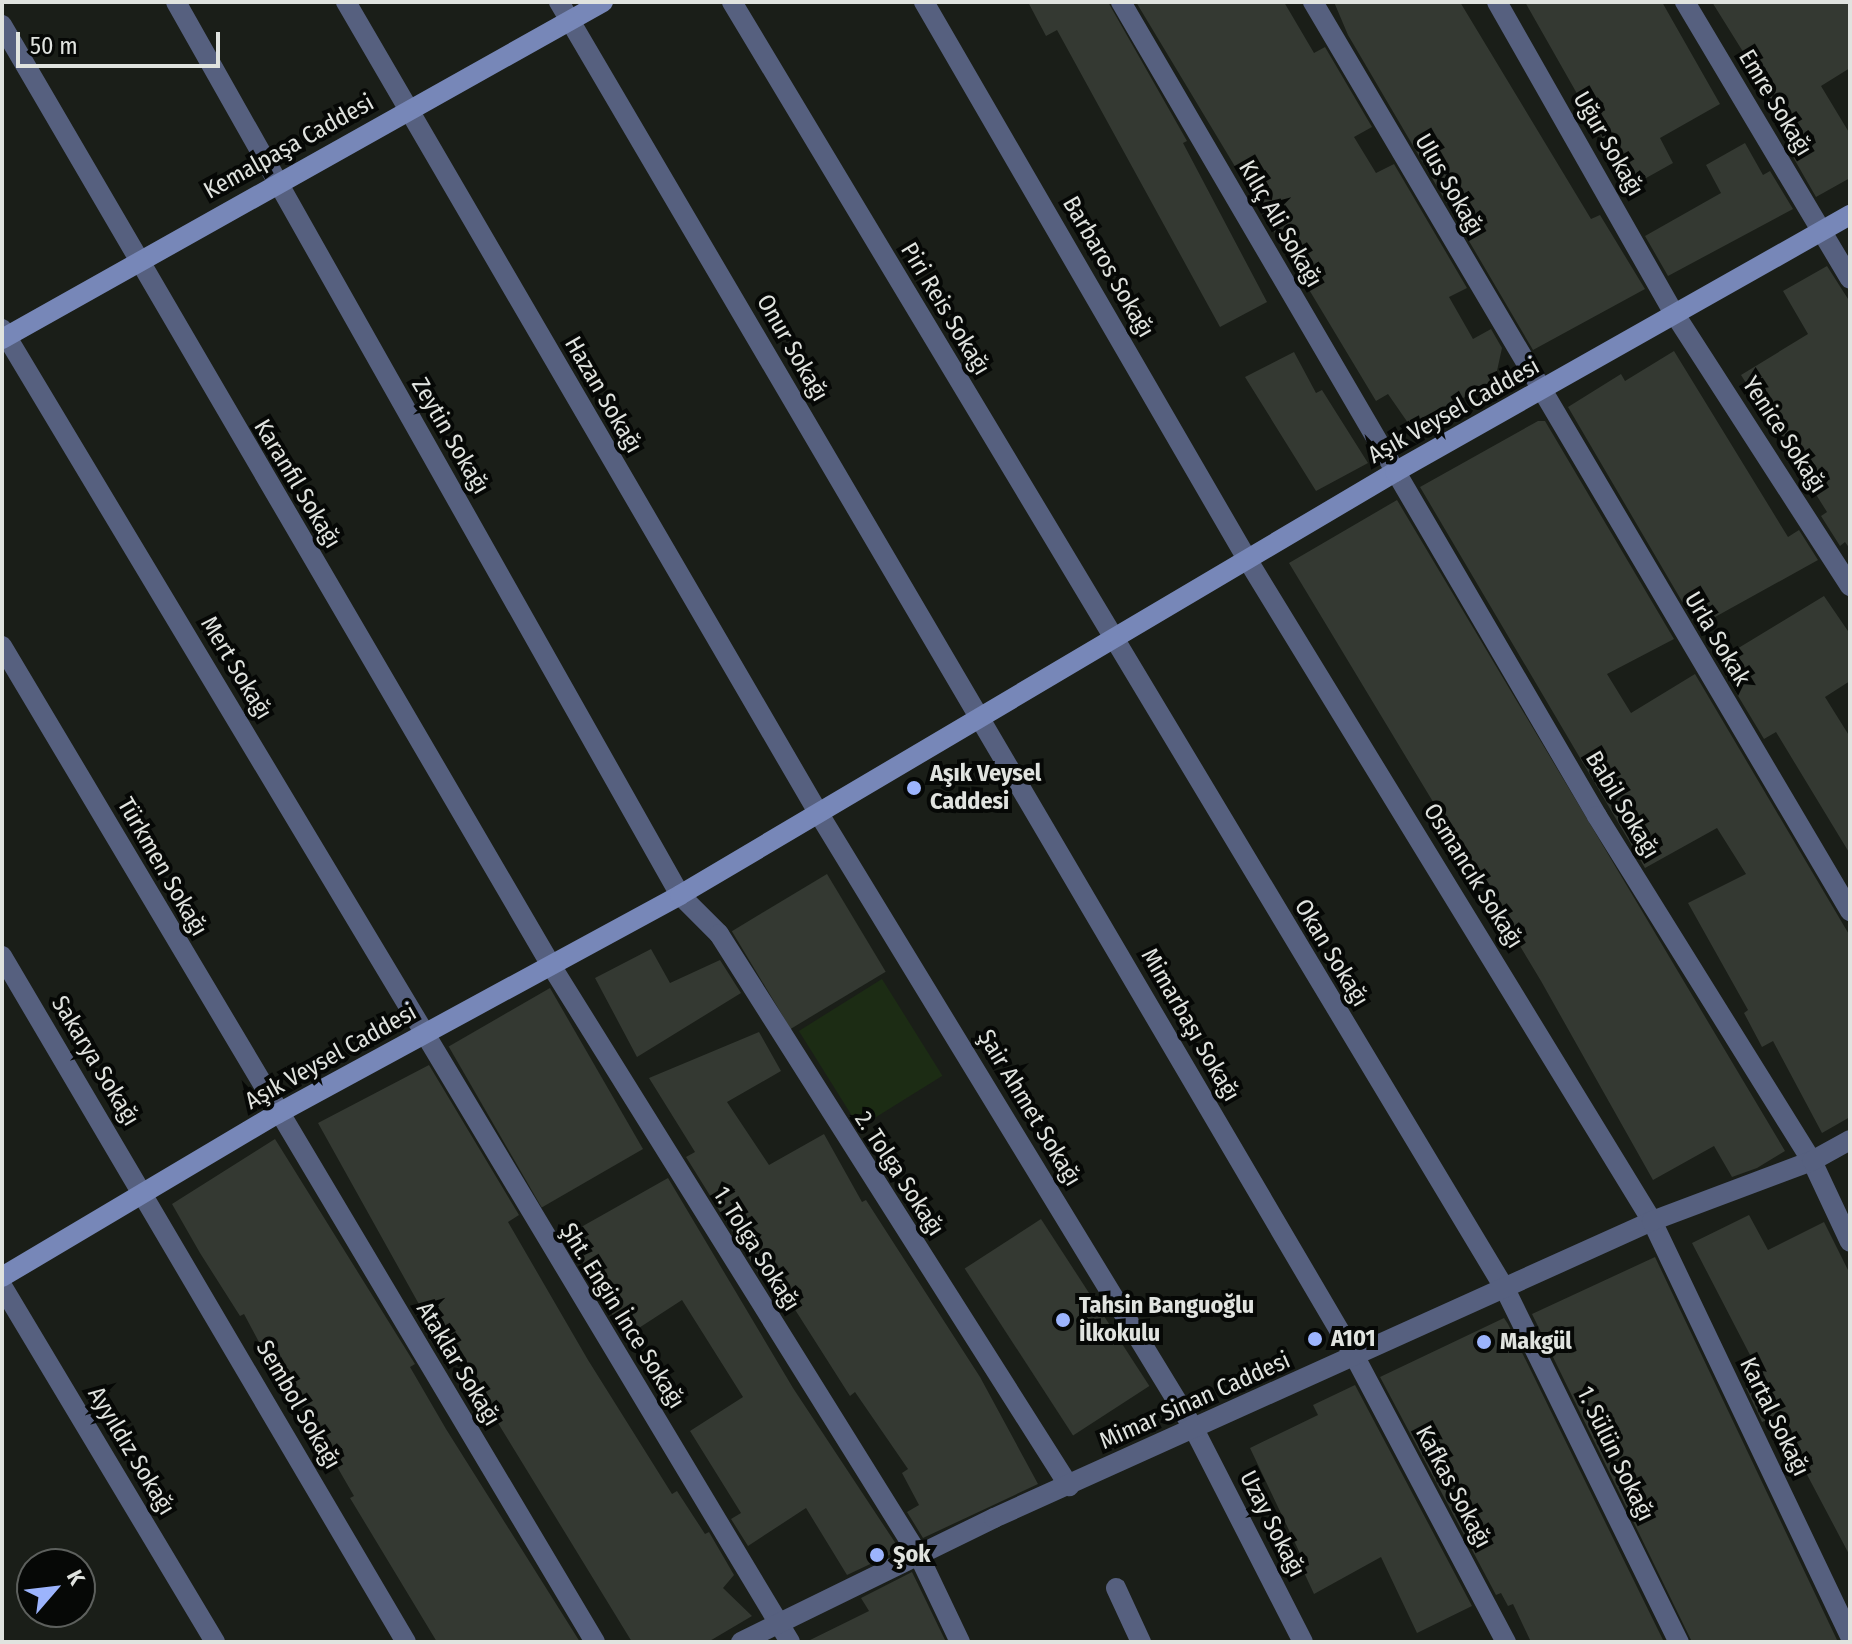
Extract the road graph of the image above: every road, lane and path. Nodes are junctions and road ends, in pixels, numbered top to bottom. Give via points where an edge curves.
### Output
1 (176, 2) edge
2 (346, 2) edge
3 (559, 2) edge
4 (603, 2) edge
5 (732, 2) edge
6 (924, 2) edge
7 (1121, 2) edge
8 (1313, 2) edge
9 (1497, 2) edge
10 (1685, 2) edge
11 (569, 21) junction
12 (2, 25) edge
13 (406, 111) junction
14 (277, 184) junction
15 (1850, 215) edge
16 (1820, 231) junction
17 (136, 263) junction
18 (1850, 279) edge
19 (1674, 313) junction
20 (3, 335) edge
21 (1540, 394) junction
22 (1395, 472) junction
23 (1247, 559) junction
24 (1850, 586) edge
25 (1113, 643) junction
26 (2, 646) edge
27 (980, 721) junction
28 (819, 814) junction
29 (680, 895) junction
30 (1850, 911) edge
31 (2, 956) edge
32 (552, 967) junction
33 (425, 1035) junction
34 (277, 1114) junction
35 (1850, 1140) edge
36 (1812, 1161) junction
37 (144, 1193) junction
38 (1652, 1221) junction
39 (1850, 1242) edge
40 (2, 1277) edge
41 (2, 1286) edge
42 (1505, 1289) junction
43 (1355, 1357) junction
44 (1194, 1429) junction
45 (1069, 1486) junction
46 (919, 1556) junction
47 (1116, 1588) dead end
48 (780, 1621) junction
49 (1850, 1636) edge
50 (215, 1642) edge
51 (406, 1642) edge
52 (595, 1642) edge
53 (741, 1642) edge
54 (790, 1642) edge
55 (960, 1642) edge
56 (1141, 1642) edge
57 (1303, 1642) edge
58 (1506, 1642) edge
59 (1679, 1642) edge

1 - 14 street, Zeytin Sokağı
2 - 13 street, Hazan Sokağı
3 - 11 street, Onur Sokağı
4 - 11 main road, Kemalpaşa Caddesi
5 - 25 street, Piri Reis Sokağı
6 - 23 street, Barbaros Sokağı
7 - 22 street, Kılıç Ali Sokağı
8 - 21 street, Ulus Sokağı
9 - 19 street, Uğur Sokağı
10 - 16 street, Emre Sokağı
11 - 13 main road, Kemalpaşa Caddesi
11 - 27 street, Onur Sokağı
12 - 17 street, Karanfil Sokağı
13 - 14 main road, Kemalpaşa Caddesi
13 - 28 street, Hazan Sokağı
14 - 17 main road, Kemalpaşa Caddesi
14 - 29 street, Zeytin Sokağı
15 - 16 main road, Aşık Veysel Caddesi
16 - 18 street, Emre Sokağı
16 - 19 main road, Aşık Veysel Caddesi
17 - 20 main road, Kemalpaşa Caddesi
17 - 32 street, Karanfil Sokağı
19 - 21 main road, Aşık Veysel Caddesi
19 - 24 street, Yenice Sokağı
20 - 33 street, Mert Sokağı
21 - 22 main road, Aşık Veysel Caddesi
21 - 30 street, Urla Sokak
22 - 23 main road, Aşık Veysel Caddesi
22 - 36 street, Babil Sokağı via 1597,816
23 - 25 main road, Aşık Veysel Caddesi
23 - 38 street, Osmancık Sokağı
25 - 27 main road, Aşık Veysel Caddesi
25 - 42 street, Okan Sokağı
26 - 34 street, Türkmen Sokağı
27 - 28 main road, Aşık Veysel Caddesi
27 - 43 street, Mimarbaşı Sokağı
28 - 29 main road, Aşık Veysel Caddesi
28 - 44 street, Şair Ahmet Sokağı
29 - 32 main road, Aşık Veysel Caddesi
29 - 45 street, 2. Tolga Sokağı via 719,934
31 - 37 street, Sakarya Sokağı
32 - 33 main road, Aşık Veysel Caddesi
32 - 46 street, 1. Tolga Sokağı
33 - 34 main road, Aşık Veysel Caddesi
33 - 48 street, Şht. Engin İnce Sokağı
34 - 37 main road, Aşık Veysel Caddesi
34 - 52 street, Ataklar Sokağı
35 - 36 street, Mimar Sinan Caddesi
36 - 38 street, Mimar Sinan Caddesi
36 - 39 street, Babil Sokağı
37 - 40 main road, Aşık Veysel Caddesi
37 - 51 street, Sembol Sokağı
38 - 42 street, Mimar Sinan Caddesi
38 - 49 street, Kartal Sokağı
41 - 50 street, Ayyıldız Sokağı
42 - 43 street, Mimar Sinan Caddesi
42 - 59 street, 1. Sülün Sokağı
43 - 44 street, Mimar Sinan Caddesi
43 - 58 street, Kafkas Sokağı
44 - 45 street, Mimar Sinan Caddesi
44 - 57 street, Uzay Sokağı
45 - 46 street, Mimar Sinan Caddesi
46 - 48 street, Mimar Sinan Caddesi
46 - 55 street, 1. Tolga Sokağı
47 - 56 street
48 - 53 street, Mimar Sinan Caddesi
48 - 54 street, Şht. Engin İnce Sokağı

